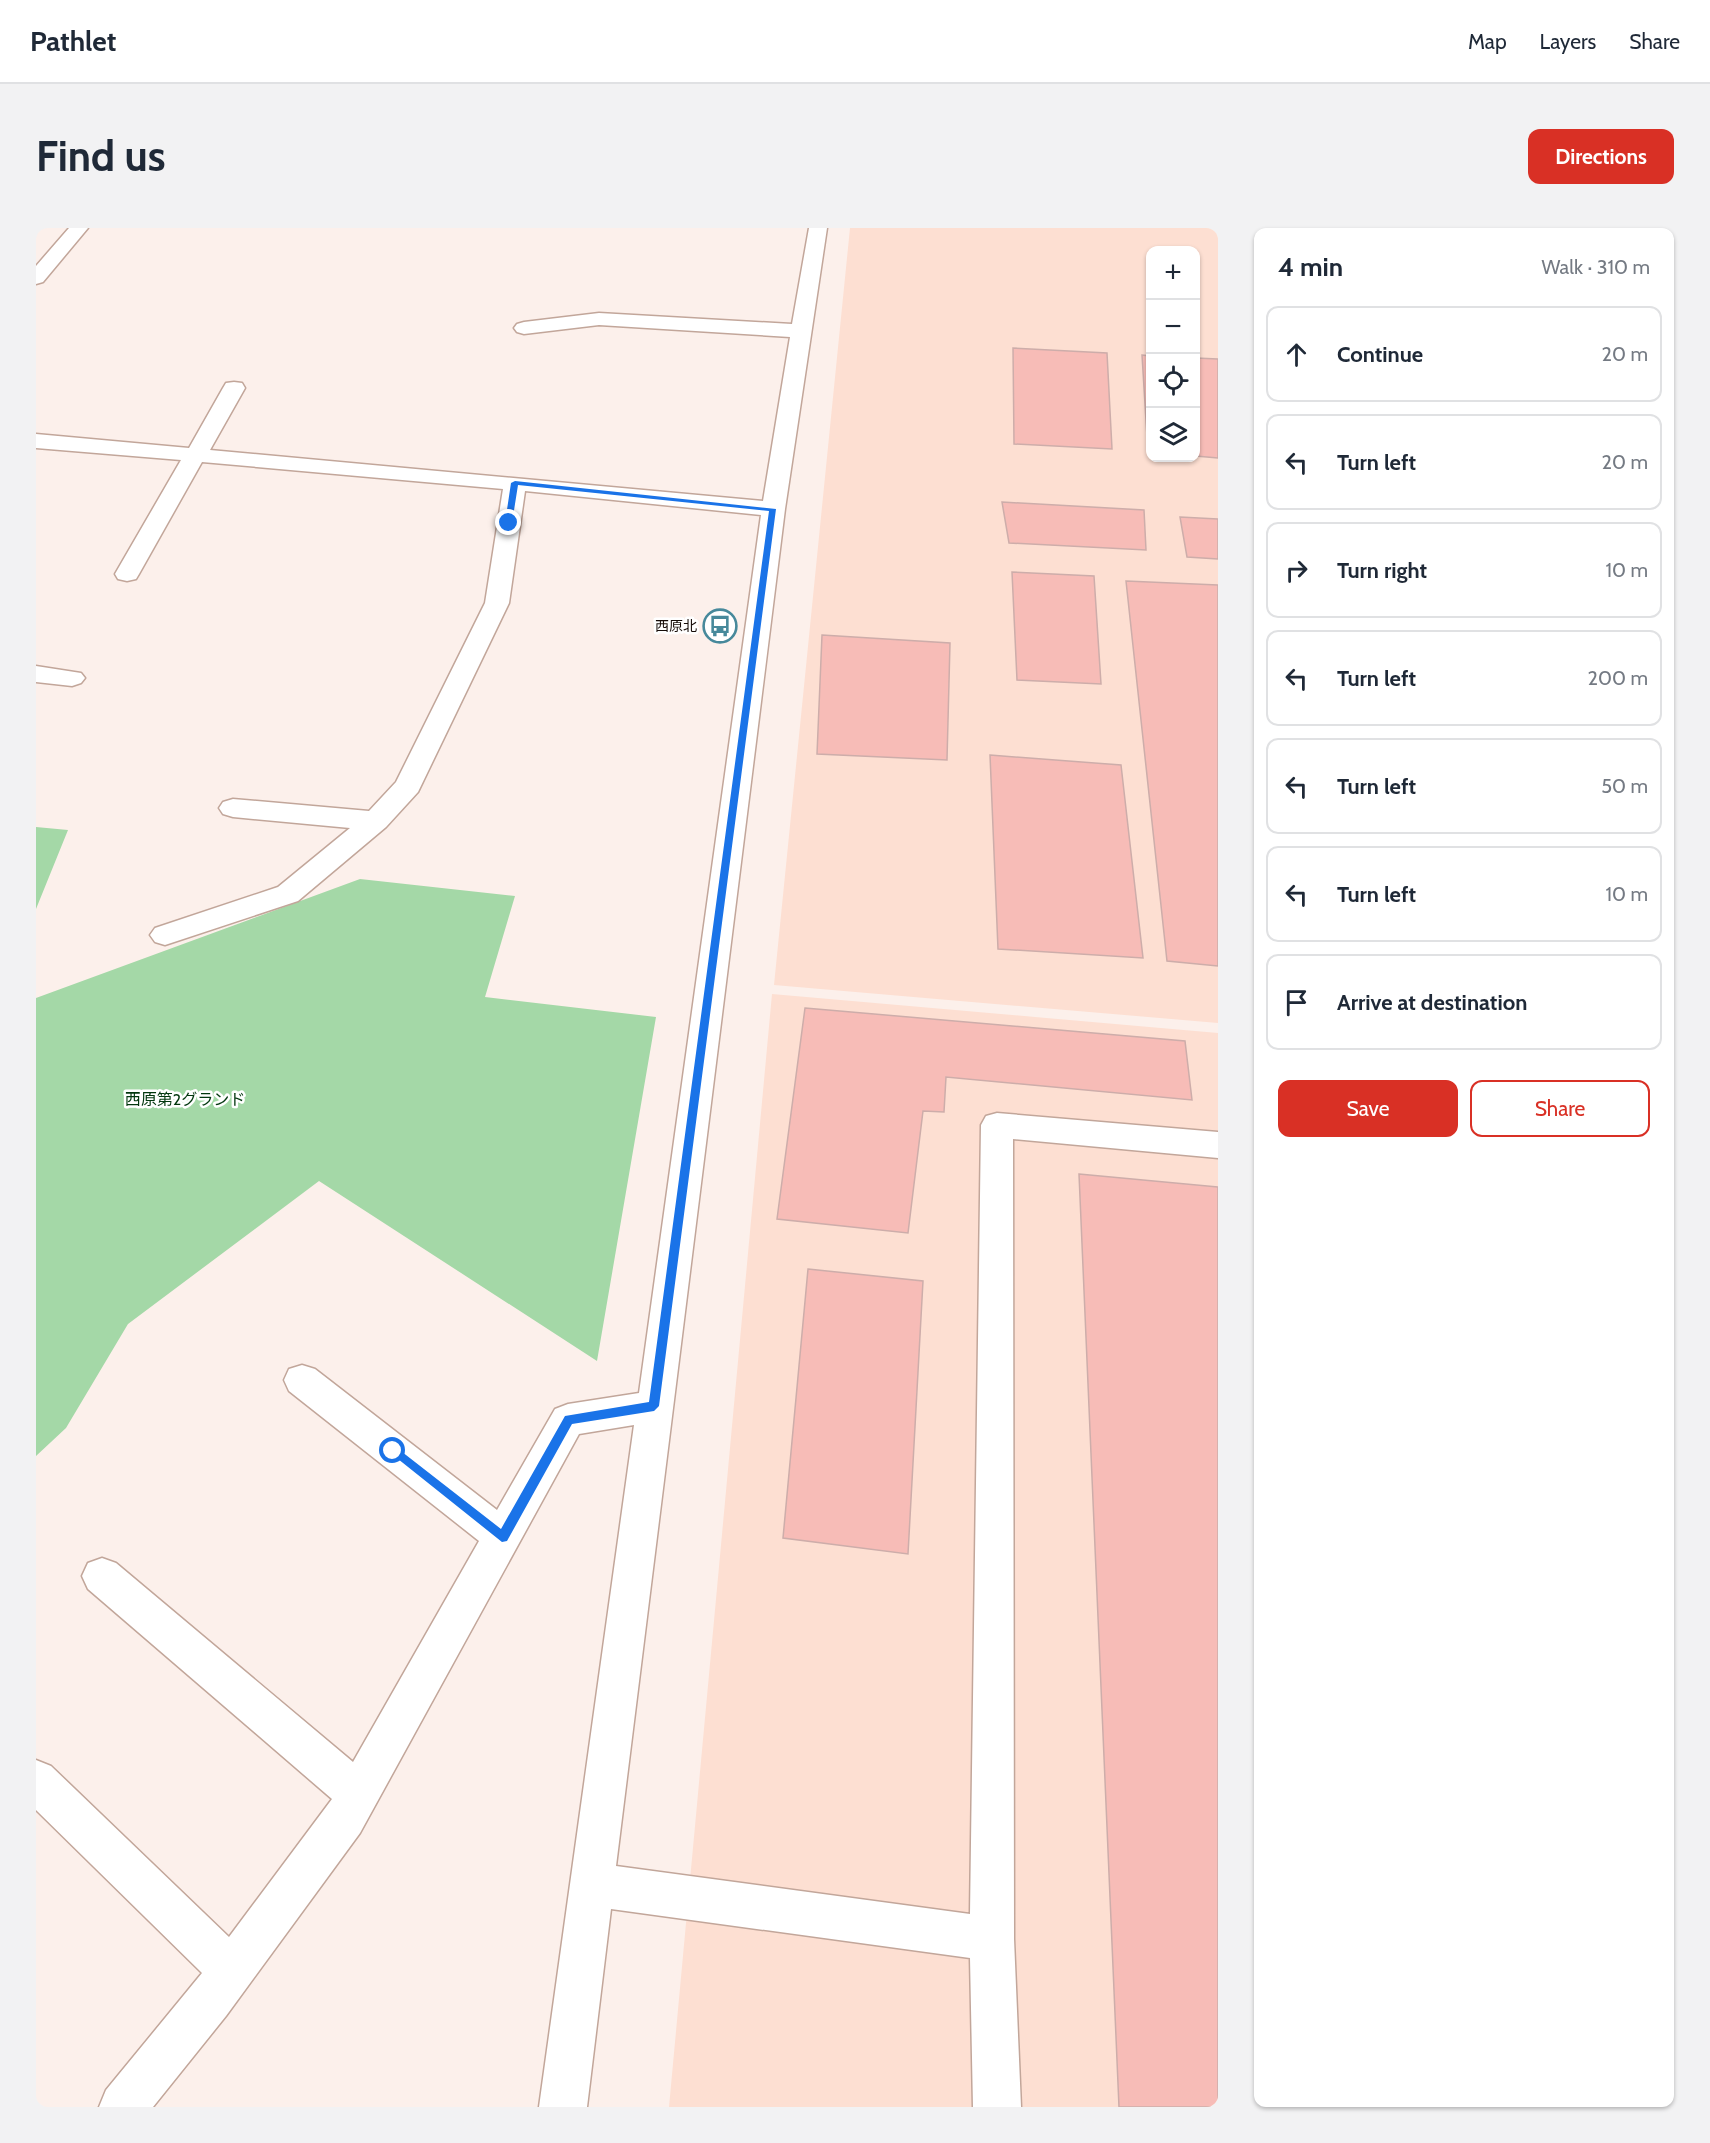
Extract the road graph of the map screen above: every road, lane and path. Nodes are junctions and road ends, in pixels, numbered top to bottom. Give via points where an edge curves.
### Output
1 (79, 228) edge
2 (818, 228) edge
3 (36, 278) edge
4 (524, 328) dead end
5 (801, 330) junction
6 (234, 388) dead end
7 (36, 441) edge
8 (194, 454) junction
9 (515, 483) junction
10 (773, 509) junction
11 (127, 574) dead end
12 (36, 674) edge
13 (72, 678) dead end
14 (233, 808) dead end
15 (376, 821) junction
16 (165, 935) dead end
17 (1218, 1145) edge
18 (302, 1380) dead end
19 (654, 1406) junction
20 (502, 1537) junction
21 (102, 1576) dead end
22 (36, 1781) edge
23 (358, 1794) junction
24 (591, 1884) junction
25 (992, 1940) junction
26 (232, 1971) junction
27 (123, 2107) edge
28 (563, 2107) edge
29 (997, 2107) edge

1 - 3 street
2 - 5 street
4 - 5 street via 599,319
5 - 10 street
6 - 8 street
7 - 8 street
8 - 9 street
8 - 11 street
9 - 10 street
9 - 15 street via 497,603 408,786
10 - 19 street
12 - 13 street
14 - 15 street
15 - 16 street via 288,894
17 - 25 street via 997,1125
18 - 20 street
19 - 20 street via 568,1420
19 - 24 street
20 - 23 street
21 - 23 street
22 - 26 street
23 - 26 street via 345,1818
24 - 25 street
24 - 28 street
25 - 29 street
26 - 27 street

